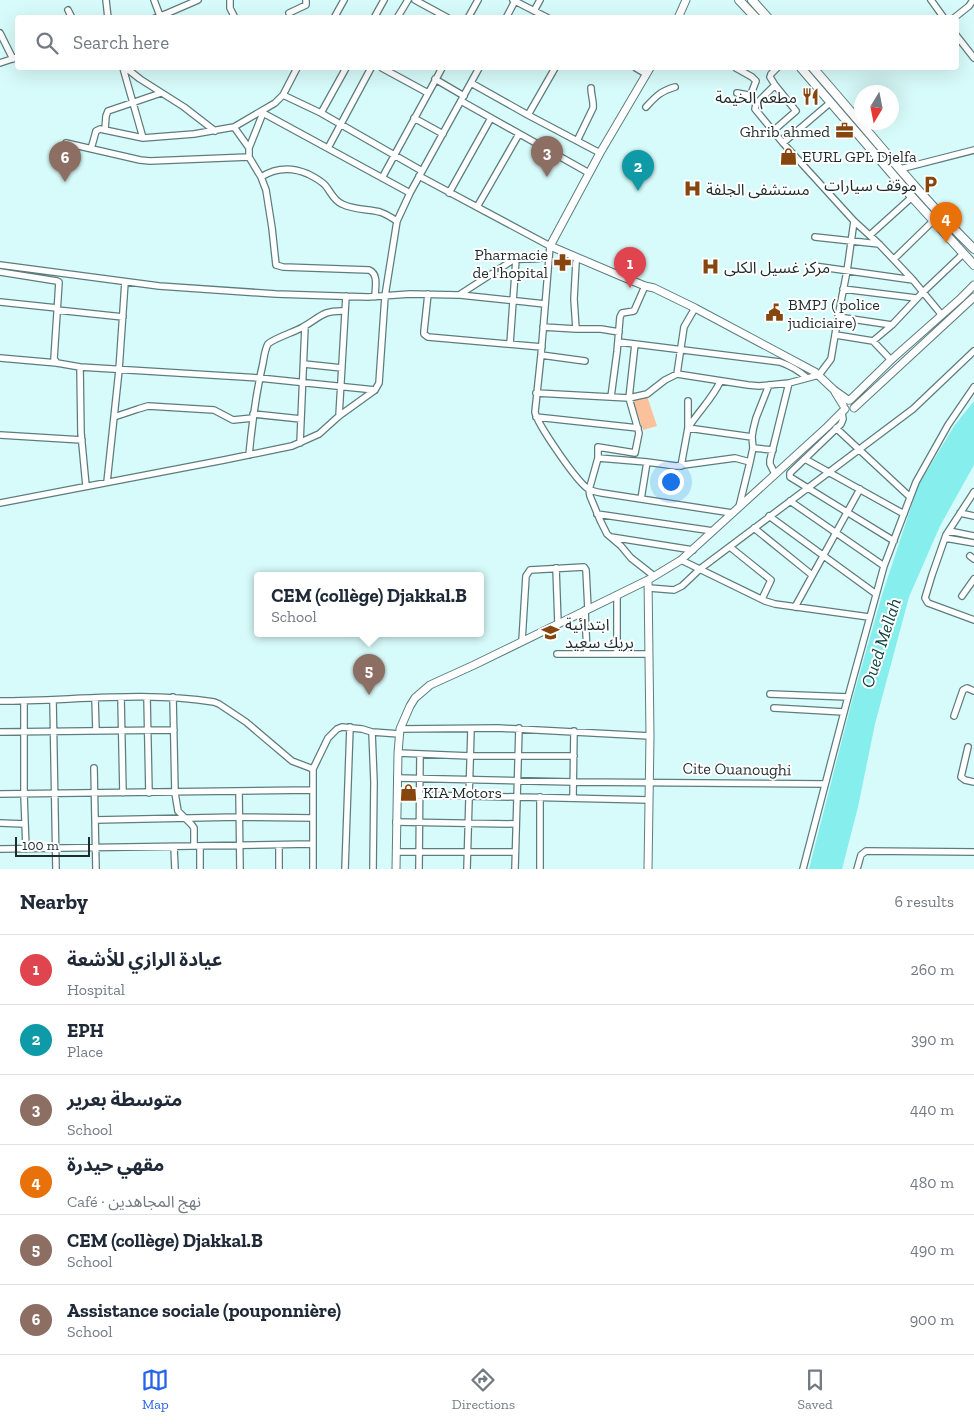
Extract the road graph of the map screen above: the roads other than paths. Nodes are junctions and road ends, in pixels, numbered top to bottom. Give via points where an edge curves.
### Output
1 (106, 0) edge
2 (154, 0) edge
3 (198, 0) edge
4 (230, 0) edge
5 (306, 0) edge
6 (344, 0) edge
7 (384, 0) edge
8 (408, 0) edge
9 (415, 0) edge
10 (478, 0) edge
11 (514, 0) edge
12 (540, 0) edge
13 (686, 0) edge
14 (739, 0) edge
15 (752, 0) edge
16 (972, 0) edge
17 (932, 1) edge
18 (68, 10) dead end
19 (534, 11) junction
20 (289, 13) dead end
21 (748, 14) edge
22 (70, 15) edge
23 (108, 15) edge
24 (158, 15) edge
25 (169, 15) edge
26 (233, 15) edge
27 (336, 15) edge
28 (376, 15) edge
29 (400, 15) edge
30 (441, 15) edge
31 (470, 15) edge
32 (507, 15) edge
33 (542, 15) edge
34 (679, 15) edge
35 (765, 15) edge
36 (942, 15) edge
37 (958, 15) edge
38 (0, 33) edge
39 (959, 39) edge
40 (15, 58) edge
41 (974, 58) edge
42 (0, 63) edge
43 (125, 70) edge
44 (128, 70) edge
45 (296, 70) edge
46 (345, 70) edge
47 (370, 70) edge
48 (386, 70) edge
49 (441, 70) edge
50 (478, 70) edge
51 (554, 70) edge
52 (740, 70) edge
53 (775, 70) edge
54 (804, 70) edge
55 (815, 70) edge
56 (648, 71) edge
57 (435, 79) junction
58 (471, 83) junction
59 (775, 85) junction
60 (675, 87) dead end
61 (591, 88) dead end
62 (161, 93) junction
63 (428, 93) junction
64 (737, 93) dead end
65 (282, 95) junction
66 (462, 98) junction
67 (133, 102) junction
68 (831, 102) junction
69 (646, 107) dead end
70 (263, 112) junction
71 (321, 113) junction
72 (528, 115) junction
73 (414, 118) junction
74 (491, 118) junction
75 (341, 125) junction
76 (234, 126) junction
77 (105, 130) junction
78 (215, 131) junction
79 (773, 131) junction
80 (443, 134) junction
81 (519, 134) junction
82 (143, 138) junction
83 (577, 141) junction
84 (66, 143) dead end
85 (783, 143) junction
86 (249, 148) junction
87 (328, 148) junction
88 (91, 149) junction
89 (974, 150) edge
90 (600, 153) junction
91 (395, 155) junction
92 (249, 157) junction
93 (900, 169) junction
94 (589, 173) junction
95 (421, 174) junction
96 (261, 176) junction
97 (382, 178) junction
98 (410, 193) junction
99 (449, 193) junction
100 (912, 197) junction
101 (477, 207) junction
102 (934, 220) junction
103 (397, 221) junction
104 (854, 221) junction
105 (870, 235) junction
106 (815, 238) dead end
107 (851, 242) junction
108 (879, 244) junction
109 (550, 246) junction
110 (974, 248) edge
111 (964, 253) junction
112 (549, 255) junction
113 (578, 258) junction
114 (516, 259) junction
115 (894, 259) junction
116 (0, 265) edge
117 (974, 265) edge
118 (814, 266) dead end
119 (847, 271) junction
120 (0, 272) edge
121 (913, 280) junction
122 (125, 282) junction
123 (974, 285) edge
124 (645, 286) junction
125 (843, 289) junction
126 (922, 292) junction
127 (428, 294) junction
128 (460, 295) junction
129 (346, 296) junction
130 (385, 296) junction
131 (375, 297) junction
132 (974, 297) edge
133 (916, 298) junction
134 (513, 301) junction
135 (0, 302) edge
136 (545, 304) junction
137 (694, 308) junction
138 (57, 309) junction
139 (345, 311) junction
140 (941, 314) junction
141 (123, 317) junction
142 (838, 317) junction
143 (892, 324) junction
144 (305, 326) junction
145 (543, 327) junction
146 (576, 329) junction
147 (619, 332) junction
148 (836, 335) junction
149 (872, 341) junction
150 (618, 342) junction
151 (510, 344) junction
152 (635, 344) junction
153 (542, 347) junction
154 (682, 350) junction
155 (974, 351) edge
156 (541, 354) junction
157 (0, 358) edge
158 (891, 360) junction
159 (585, 361) dead end
160 (57, 363) junction
161 (304, 364) junction
162 (80, 367) junction
163 (342, 368) junction
164 (120, 370) junction
165 (817, 373) junction
166 (677, 374) junction
167 (806, 377) junction
168 (260, 378) junction
169 (303, 382) junction
170 (720, 382) junction
171 (789, 383) junction
172 (768, 385) junction
173 (340, 386) junction
174 (974, 387) edge
175 (375, 390) junction
176 (536, 394) junction
177 (611, 397) junction
178 (629, 398) junction
179 (688, 401) dead end
180 (846, 405) junction
181 (253, 416) junction
182 (338, 416) junction
183 (114, 417) junction
184 (536, 417) junction
185 (301, 419) junction
186 (638, 428) junction
187 (688, 428) junction
188 (836, 428) junction
189 (0, 434) edge
190 (752, 437) junction
191 (82, 440) junction
192 (300, 443) junction
193 (753, 448) junction
194 (773, 450) junction
195 (858, 450) junction
196 (635, 453) junction
197 (249, 455) junction
198 (598, 458) junction
199 (805, 459) junction
200 (634, 460) junction
201 (647, 462) junction
202 (750, 462) junction
203 (682, 466) junction
204 (829, 472) junction
205 (775, 474) junction
206 (107, 482) junction
207 (86, 486) junction
208 (808, 488) junction
209 (860, 489) junction
210 (589, 490) junction
211 (974, 492) edge
212 (910, 497) junction
213 (641, 498) junction
214 (790, 501) junction
215 (0, 503) edge
216 (738, 507) junction
217 (847, 512) junction
218 (732, 513) junction
219 (960, 513) junction
220 (597, 514) junction
221 (904, 514) junction
222 (770, 516) junction
223 (974, 516) edge
224 (754, 528) junction
225 (713, 531) junction
226 (949, 531) junction
227 (835, 532) junction
228 (974, 536) edge
229 (611, 537) junction
230 (945, 538) junction
231 (894, 541) junction
232 (974, 543) edge
233 (730, 546) junction
234 (693, 550) junction
235 (822, 556) junction
236 (682, 560) junction
237 (884, 566) junction
238 (556, 568) junction
239 (700, 569) junction
240 (812, 574) junction
241 (651, 578) junction
242 (974, 579) edge
243 (649, 588) junction
244 (876, 594) junction
245 (617, 595) junction
246 (962, 596) dead end
247 (762, 599) junction
248 (795, 607) junction
249 (586, 610) junction
250 (869, 617) junction
251 (974, 620) edge
252 (558, 624) junction
253 (522, 642) junction
254 (557, 654) dead end
255 (587, 654) junction
256 (617, 654) junction
257 (649, 654) junction
258 (974, 691) edge
259 (770, 694) dead end
260 (147, 697) junction
261 (848, 697) junction
262 (95, 698) junction
263 (121, 698) junction
264 (172, 698) junction
265 (53, 700) junction
266 (24, 701) junction
267 (0, 702) edge
268 (774, 708) dead end
269 (844, 712) junction
270 (954, 716) dead end
271 (350, 727) junction
272 (471, 728) junction
273 (518, 728) junction
274 (174, 730) junction
275 (96, 731) junction
276 (122, 731) junction
277 (147, 731) junction
278 (0, 732) edge
279 (24, 732) junction
280 (54, 732) junction
281 (372, 732) junction
282 (400, 732) junction
283 (574, 732) junction
284 (650, 736) junction
285 (968, 747) dead end
286 (398, 753) junction
287 (420, 754) junction
288 (470, 756) junction
289 (518, 756) junction
290 (574, 756) junction
291 (94, 768) dead end
292 (313, 769) junction
293 (397, 778) junction
294 (420, 779) junction
295 (470, 780) junction
296 (517, 781) junction
297 (573, 782) junction
298 (649, 782) junction
299 (974, 782) edge
300 (825, 784) junction
301 (313, 790) junction
302 (175, 792) junction
303 (239, 792) junction
304 (122, 793) junction
305 (149, 793) junction
306 (0, 794) edge
307 (55, 794) junction
308 (95, 794) junction
309 (24, 795) junction
310 (397, 795) junction
311 (420, 796) junction
312 (469, 796) junction
313 (516, 796) junction
314 (540, 797) junction
315 (573, 798) junction
316 (649, 800) junction
317 (239, 818) junction
318 (313, 818) junction
319 (185, 819) junction
320 (95, 820) junction
321 (396, 822) junction
322 (0, 823) edge
323 (419, 823) junction
324 (468, 823) junction
325 (25, 824) junction
326 (516, 824) junction
327 (313, 844) junction
328 (279, 845) junction
329 (197, 846) junction
330 (239, 846) junction
331 (174, 847) junction
332 (26, 848) junction
333 (56, 848) junction
334 (95, 848) junction
335 (0, 849) edge
336 (396, 852) junction
337 (516, 852) junction
338 (974, 852) edge
339 (419, 853) junction
340 (468, 853) junction
341 (56, 869) edge
342 (96, 869) edge
343 (175, 869) edge
344 (200, 869) edge
345 (240, 869) edge
346 (279, 869) edge
347 (313, 869) edge
348 (345, 869) edge
349 (372, 869) edge
350 (396, 869) edge
351 (419, 869) edge
352 (467, 869) edge
353 (515, 869) edge
354 (540, 869) edge
355 (648, 869) edge
356 (803, 869) edge
357 (857, 869) edge

1 - 23 street
2 - 24 street
3 - 25 street
4 - 26 street
5 - 20 street via 306,5
6 - 27 street
7 - 28 street
8 - 29 street
9 - 30 street
10 - 31 street
11 - 19 street
11 - 32 street
12 - 19 street
13 - 34 street
14 - 21 main road
15 - 35 main road
16 - 37 street
17 - 36 street
18 - 22 street
19 - 33 street
38 - 40 street
39 - 41 street
40 - 42 street
43 - 67 street
44 - 62 street
45 - 65 street
46 - 71 street
47 - 75 street
48 - 63 street
49 - 57 street
50 - 58 street
51 - 72 street
52 - 64 street via 756,81 751,94
53 - 59 street via 770,77
54 - 68 main road
55 - 93 main road
56 - 90 street
57 - 63 street
57 - 66 street
58 - 66 street
58 - 72 street
59 - 79 street via 755,106
59 - 79 street via 796,111
60 - 69 street via 657,94
61 - 83 street via 593,108
62 - 67 street
62 - 78 street
63 - 73 street
65 - 70 street
65 - 71 street
66 - 74 street
66 - 80 street
67 - 77 street via 108,111
67 - 82 street
68 - 85 street
68 - 100 main road
70 - 76 street
70 - 86 street
70 - 87 street
71 - 75 street
72 - 83 street
73 - 80 street
73 - 91 street
74 - 81 street
74 - 99 street
75 - 87 street
75 - 91 street
76 - 78 street
76 - 86 street
77 - 82 street
77 - 88 street via 96,131
78 - 82 street
79 - 85 street
80 - 95 street
81 - 94 street
81 - 101 street
83 - 90 street
84 - 88 street
85 - 104 street
86 - 92 street
87 - 97 street
88 - 92 street via 150,161
89 - 93 street
90 - 94 street
91 - 95 street
91 - 97 street
92 - 96 street
93 - 110 main road
94 - 109 street
95 - 98 street
95 - 99 street
96 - 103 street via 275,170 294,169 319,180 337,202 379,212
96 - 131 street via 268,202 276,265 370,270 375,275
97 - 98 street
98 - 103 street
99 - 101 street
100 - 102 main road
100 - 105 street
101 - 109 street
102 - 111 main road
102 - 115 street
103 - 130 street
104 - 105 street
104 - 107 street
105 - 108 street
106 - 107 street
107 - 108 street
107 - 119 street
108 - 115 street
109 - 112 street
109 - 113 street
111 - 117 main road
111 - 126 street
112 - 114 street via 537,260
112 - 136 street
113 - 124 street
113 - 146 street via 574,299
114 - 128 street
114 - 134 street
115 - 121 street
116 - 122 street
118 - 119 street
119 - 121 street
119 - 125 street
120 - 138 street via 57,280 60,284
121 - 126 street
122 - 129 street
122 - 141 street
123 - 140 street
124 - 137 street
124 - 147 street via 634,311 622,313
125 - 133 street
125 - 142 street
126 - 133 street
126 - 140 street
127 - 128 street
127 - 130 street
127 - 151 street via 426,336
128 - 134 street
129 - 131 street
129 - 139 street
130 - 131 street
130 - 175 street via 379,383
132 - 180 street via 854,408 854,404
133 - 143 street
134 - 136 street
134 - 151 street
135 - 138 street
136 - 145 street
137 - 154 street via 684,327
137 - 165 street
138 - 141 street
138 - 160 street via 54,359
139 - 144 street via 328,312
139 - 163 street
140 - 158 street
141 - 164 street
142 - 143 street
142 - 148 street
143 - 149 street
144 - 161 street
144 - 168 street via 268,345
145 - 146 street
145 - 153 street
146 - 147 street
147 - 150 street
148 - 149 street
148 - 165 street via 831,359
149 - 158 street
150 - 152 street
150 - 177 street
151 - 153 street
152 - 154 street
152 - 178 street
153 - 156 street
154 - 166 street
154 - 167 street via 780,362
155 - 195 street via 913,409
156 - 159 street
156 - 176 street
157 - 160 street
158 - 180 street
160 - 162 street
161 - 163 street
161 - 169 street
162 - 164 street
162 - 191 street
163 - 173 street
164 - 168 street
164 - 183 street
165 - 167 street
165 - 180 street
166 - 170 street
166 - 178 street via 647,394
167 - 171 street
168 - 169 street
168 - 181 street
169 - 173 street
169 - 185 street
170 - 172 street
170 - 187 street via 712,398
171 - 172 street
171 - 194 street
172 - 190 street
173 - 175 street
173 - 182 street
174 - 212 street via 948,426
175 - 182 street
176 - 177 street
176 - 184 street
177 - 178 street
178 - 186 street
179 - 187 street
180 - 188 street via 843,419
180 - 205 street via 827,427
181 - 183 street via 234,420 214,410 148,406
181 - 185 street
181 - 197 street
182 - 192 street via 319,434
183 - 206 street
184 - 186 street
184 - 210 street via 575,475
185 - 192 street
186 - 196 street
187 - 190 street
187 - 203 street
188 - 195 street
188 - 199 street
189 - 191 street
190 - 193 street
191 - 207 street
192 - 197 street
193 - 194 street
193 - 202 street
194 - 205 street via 770,464
195 - 204 street
195 - 212 street
196 - 198 street via 598,447
196 - 200 street
197 - 206 street
198 - 200 street
198 - 210 street
199 - 204 street
199 - 208 street via 790,473 790,477
200 - 201 street
201 - 203 street
201 - 213 street
202 - 203 street via 731,458
202 - 216 street
204 - 208 street
204 - 209 street
205 - 216 street
206 - 207 street
207 - 215 street
208 - 214 street
208 - 217 street
209 - 217 street
209 - 221 street
210 - 213 street
210 - 220 street
211 - 219 street
212 - 221 street
213 - 218 street
214 - 222 street
214 - 227 street
216 - 218 street
217 - 227 street
217 - 231 street
218 - 225 street
219 - 223 street
219 - 226 street
220 - 225 street
220 - 229 street
221 - 231 street
222 - 224 street
222 - 235 street
224 - 233 street
224 - 240 street
225 - 234 street
226 - 228 street
226 - 230 street
227 - 235 street
227 - 237 street
229 - 234 street
229 - 241 street
230 - 232 street
230 - 251 street via 926,600
231 - 237 street
233 - 239 street
233 - 247 street via 770,579
234 - 236 street
235 - 240 street
235 - 244 street
236 - 239 street
236 - 241 street
237 - 244 street
238 - 249 street via 586,568
238 - 252 street
238 - 253 street via 528,572
239 - 243 street via 674,590
239 - 247 street
240 - 248 street
241 - 243 street
241 - 245 street
242 - 246 street
243 - 257 street
244 - 250 street
245 - 249 street
245 - 256 street
247 - 248 street
248 - 250 street
249 - 252 street
249 - 255 street
250 - 261 street
252 - 253 street
253 - 282 street via 430,685 415,698
254 - 255 street
255 - 256 street
256 - 257 street
257 - 284 street
258 - 270 street via 963,690
259 - 261 street
260 - 263 street
260 - 264 street
260 - 277 street
261 - 269 street
262 - 263 street
262 - 265 street
262 - 275 street
263 - 276 street
264 - 274 street
264 - 292 street via 220,704 292,761
265 - 266 street
265 - 280 street
266 - 267 street
266 - 279 street
268 - 269 street
269 - 300 street
271 - 281 street
271 - 292 street via 337,729 328,738
271 - 348 street
272 - 273 street
272 - 282 street
272 - 288 street
273 - 283 street
273 - 289 street
274 - 277 street
274 - 302 street
275 - 276 street
275 - 280 street
276 - 277 street
276 - 304 street
277 - 305 street
278 - 279 street
279 - 280 street
279 - 309 street
280 - 307 street
281 - 282 street
281 - 349 street
282 - 286 street
283 - 284 street
283 - 290 street
284 - 298 street
285 - 299 street via 961,779
286 - 287 street
286 - 293 street
287 - 288 street
287 - 294 street
288 - 289 street
288 - 295 street
289 - 290 street
289 - 296 street
290 - 297 street
291 - 308 street
292 - 301 street
293 - 294 street, Cite Ouanoughi
293 - 310 street
294 - 295 street, Cite Ouanoughi
294 - 311 street
295 - 296 street, Cite Ouanoughi
295 - 312 street
296 - 297 street, Cite Ouanoughi
296 - 313 street
297 - 298 street, Cite Ouanoughi
297 - 315 street
298 - 300 street, Cite Ouanoughi
298 - 316 street
300 - 356 street
301 - 303 street
301 - 318 street
302 - 303 street
302 - 305 street
302 - 319 street via 178,812
303 - 317 street
304 - 305 street
304 - 308 street
306 - 309 street
307 - 308 street
307 - 309 street
307 - 333 street
308 - 320 street
309 - 325 street
310 - 311 street
310 - 321 street
311 - 312 street
311 - 323 street
312 - 313 street
312 - 324 street
313 - 314 street
313 - 326 street
314 - 315 street
314 - 354 street
315 - 316 street
316 - 355 street
317 - 318 street
317 - 319 street
317 - 330 street
318 - 327 street
319 - 320 street
319 - 329 street via 194,828
320 - 334 street
321 - 323 street
321 - 336 street
322 - 325 street
323 - 324 street
323 - 339 street
324 - 326 street
324 - 340 street
325 - 332 street
326 - 337 street
327 - 328 street
327 - 347 street
328 - 330 street
328 - 346 street
329 - 330 street
329 - 331 street
329 - 344 street
330 - 345 street
331 - 334 street
331 - 343 street
332 - 333 street
332 - 335 street
333 - 334 street
333 - 341 street
334 - 342 street
336 - 339 street
336 - 350 street
337 - 340 street
337 - 353 street
338 - 357 street via 866,851
339 - 340 street
339 - 351 street
340 - 352 street

